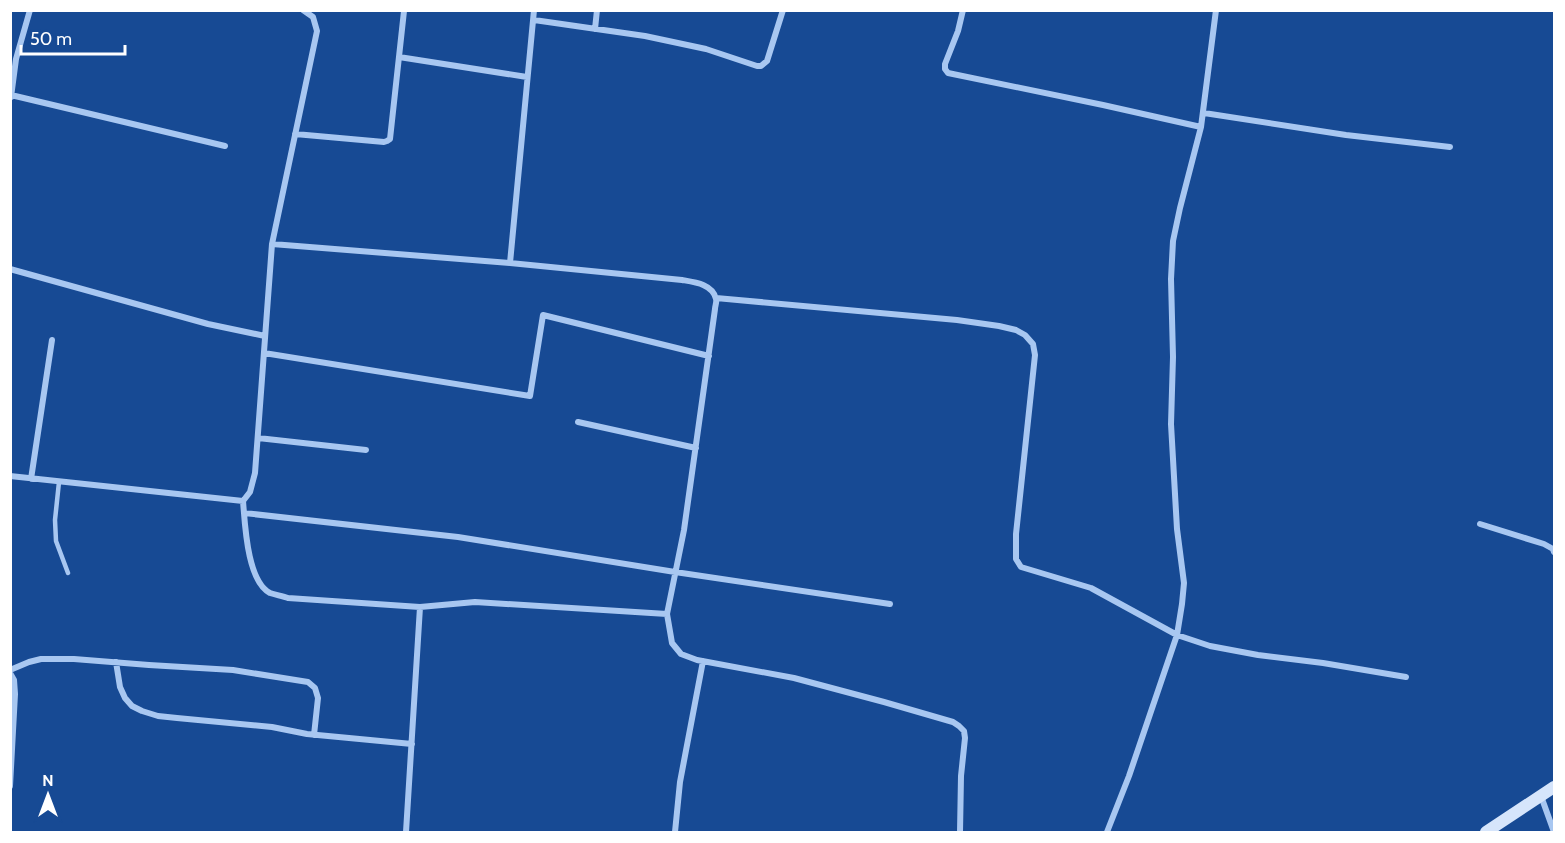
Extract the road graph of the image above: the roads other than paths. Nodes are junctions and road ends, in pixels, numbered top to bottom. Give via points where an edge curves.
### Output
1 (30, 10) edge
2 (303, 10) edge
3 (534, 10) edge
4 (597, 10) edge
5 (783, 10) edge
6 (963, 10) edge
7 (1216, 10) edge
8 (404, 11) edge
9 (534, 20) junction
10 (595, 28) junction
11 (399, 57) junction
12 (527, 77) junction
13 (11, 96) edge
14 (1204, 113) junction
15 (1201, 127) junction
16 (296, 134) junction
17 (225, 146) dead end
18 (1450, 147) dead end
19 (272, 244) junction
20 (510, 263) junction
21 (10, 269) edge
22 (716, 298) junction
23 (265, 336) junction
24 (52, 340) dead end
25 (264, 353) junction
26 (709, 356) junction
27 (578, 422) dead end
28 (258, 438) junction
29 (696, 448) junction
30 (366, 450) dead end
31 (10, 476) edge
32 (32, 479) junction
33 (59, 482) junction
34 (243, 501) junction
35 (244, 513) junction
36 (1480, 524) dead end
37 (1554, 552) edge
38 (675, 572) junction
39 (68, 573) dead end
40 (890, 604) dead end
41 (420, 607) junction
42 (667, 614) junction
43 (1177, 635) junction
44 (703, 661) junction
45 (116, 662) junction
46 (10, 671) edge
47 (1406, 677) dead end
48 (314, 735) junction
49 (412, 744) junction
50 (10, 786) edge
51 (1554, 787) edge
52 (1541, 796) junction
53 (408, 832) edge
54 (676, 832) edge
55 (960, 832) edge
56 (1107, 832) edge
57 (1486, 832) edge
58 (1554, 832) edge

1 - 13 street via 16,59
2 - 16 street via 314,17 317,31
3 - 9 street
4 - 10 street
5 - 10 street via 767,61 761,66 706,49
6 - 15 street via 945,64 948,74
7 - 14 street
8 - 11 street
9 - 10 street
9 - 12 street
11 - 12 street
11 - 16 street via 391,136 387,141
12 - 20 street
13 - 17 street
14 - 15 street
14 - 18 street
15 - 43 street via 1179,208 1171,270 1171,424 1184,583
16 - 19 street
19 - 20 street
19 - 23 street
20 - 22 street via 682,280 700,284
21 - 23 street
22 - 26 street
22 - 43 street via 957,320 999,326 1024,335 1033,344 1035,355 1016,559 1021,567 1091,588
23 - 25 street
24 - 32 street
25 - 26 street via 530,396 543,315
25 - 28 street
26 - 29 street
27 - 29 street
28 - 30 street
28 - 34 street via 255,472 250,492
29 - 38 street
31 - 32 street
32 - 33 street
33 - 34 street
33 - 39 lane via 56,542
34 - 35 street
35 - 38 street via 458,537
35 - 41 street via 253,571 269,592 288,598
36 - 37 street via 1544,544
38 - 40 street
38 - 42 street
41 - 42 street via 474,602
41 - 49 street
42 - 44 street via 672,643 681,654
43 - 47 street via 1231,650
43 - 56 street
44 - 54 street via 680,782
44 - 55 street via 794,678 953,722 964,731 965,738
45 - 46 street via 42,659
45 - 48 street via 125,698 142,711
45 - 48 street via 233,670 308,682 318,698
46 - 50 street via 15,694
48 - 49 street
49 - 53 street
51 - 52 main road
52 - 57 main road
52 - 58 street

